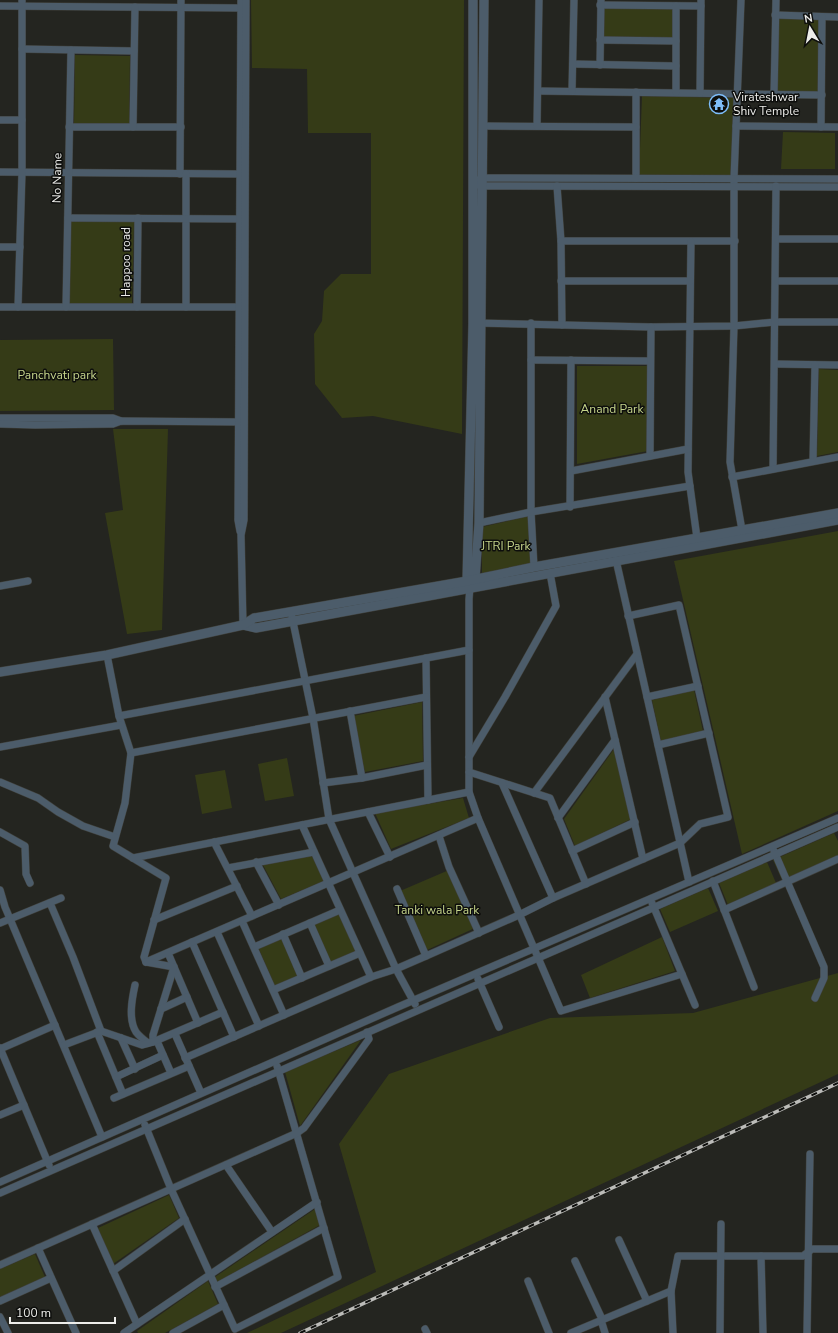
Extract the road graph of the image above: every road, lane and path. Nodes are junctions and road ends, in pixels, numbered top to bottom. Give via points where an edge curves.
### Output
1 (246, 0) edge
2 (473, 0) edge
3 (484, 0) edge
4 (539, 0) edge
5 (574, 0) edge
6 (741, 0) edge
7 (776, 0) edge
8 (22, 3) edge
9 (600, 3) edge
10 (701, 3) edge
11 (181, 4) edge
12 (241, 4) edge
13 (0, 6) edge
14 (676, 6) junction
15 (135, 7) junction
16 (775, 16) junction
17 (822, 16) junction
18 (838, 17) edge
19 (600, 40) junction
20 (676, 41) junction
21 (22, 49) junction
22 (71, 50) junction
23 (134, 52) junction
24 (573, 64) junction
25 (600, 65) junction
26 (676, 66) junction
27 (538, 91) junction
28 (572, 91) junction
29 (636, 92) junction
30 (676, 92) junction
31 (700, 93) junction
32 (737, 93) junction
33 (774, 94) junction
34 (822, 94) junction
35 (0, 120) edge
36 (22, 120) junction
37 (483, 126) junction
38 (537, 126) junction
39 (736, 126) junction
40 (133, 127) junction
41 (181, 127) junction
42 (636, 127) junction
43 (821, 127) junction
44 (838, 127) edge
45 (69, 128) junction
46 (0, 172) edge
47 (22, 172) junction
48 (68, 173) junction
49 (183, 174) junction
50 (240, 174) junction
51 (636, 178) junction
52 (683, 178) junction
53 (734, 178) junction
54 (838, 179) edge
55 (483, 182) junction
56 (473, 183) junction
57 (557, 186) junction
58 (776, 186) junction
59 (697, 187) junction
60 (735, 187) junction
61 (838, 187) edge
62 (68, 218) junction
63 (138, 218) junction
64 (186, 218) junction
65 (242, 219) junction
66 (776, 239) junction
67 (838, 240) edge
68 (735, 241) junction
69 (561, 242) junction
70 (691, 242) junction
71 (0, 247) edge
72 (20, 247) junction
73 (561, 281) junction
74 (690, 281) junction
75 (776, 281) junction
76 (838, 281) edge
77 (0, 307) edge
78 (18, 307) junction
79 (66, 307) junction
80 (137, 307) junction
81 (186, 307) junction
82 (242, 307) junction
83 (775, 322) junction
84 (838, 322) edge
85 (477, 323) junction
86 (531, 323) junction
87 (562, 325) junction
88 (690, 326) junction
89 (734, 326) junction
90 (651, 327) junction
91 (531, 360) junction
92 (571, 360) junction
93 (650, 361) junction
94 (775, 364) junction
95 (815, 365) junction
96 (838, 365) edge
97 (0, 418) edge
98 (121, 421) junction
99 (241, 422) junction
100 (0, 424) edge
101 (688, 450) junction
102 (650, 456) junction
103 (838, 457) edge
104 (813, 462) junction
105 (773, 469) junction
106 (570, 471) junction
107 (732, 477) junction
108 (690, 486) junction
109 (570, 507) junction
110 (531, 512) junction
111 (838, 513) edge
112 (838, 520) edge
113 (479, 523) junction
114 (742, 530) junction
115 (697, 538) junction
116 (616, 560) junction
117 (534, 567) junction
118 (550, 573) junction
119 (28, 581) dead end
120 (471, 582) junction
121 (0, 586) edge
122 (292, 616) junction
123 (628, 616) junction
124 (242, 625) junction
125 (469, 650) junction
126 (637, 654) junction
127 (107, 655) junction
128 (426, 658) junction
129 (0, 672) edge
130 (306, 681) junction
131 (698, 686) junction
132 (426, 697) junction
133 (605, 697) junction
134 (647, 697) junction
135 (350, 711) junction
136 (119, 716) junction
137 (313, 718) junction
138 (122, 725) junction
139 (709, 733) junction
140 (615, 740) junction
141 (658, 745) junction
142 (0, 747) edge
143 (131, 753) junction
144 (469, 757) junction
145 (427, 765) junction
146 (469, 772) junction
147 (362, 778) junction
148 (0, 782) edge
149 (323, 783) junction
150 (502, 783) junction
151 (469, 792) junction
152 (534, 793) junction
153 (428, 800) junction
154 (368, 812) junction
155 (329, 818) junction
156 (478, 818) junction
157 (558, 818) junction
158 (838, 818) edge
159 (635, 822) junction
160 (302, 824) junction
161 (837, 830) edge
162 (0, 832) edge
163 (439, 836) junction
164 (115, 837) junction
165 (214, 842) junction
166 (680, 843) junction
167 (773, 847) junction
168 (572, 851) junction
169 (314, 852) junction
170 (776, 854) junction
171 (390, 857) junction
172 (133, 858) junction
173 (644, 859) junction
174 (838, 859) edge
175 (256, 862) junction
176 (228, 868) junction
177 (353, 872) junction
178 (713, 881) junction
179 (689, 882) junction
180 (788, 882) junction
181 (30, 883) dead end
182 (328, 884) junction
183 (586, 884) junction
184 (237, 886) junction
185 (397, 889) dead end
186 (0, 890) edge
187 (61, 898) dead end
188 (553, 898) junction
189 (650, 899) junction
190 (50, 902) junction
191 (279, 905) junction
192 (653, 907) junction
193 (340, 910) junction
194 (724, 910) junction
195 (520, 915) junction
196 (252, 916) junction
197 (10, 919) junction
198 (154, 920) junction
199 (242, 921) junction
200 (0, 923) edge
201 (310, 923) junction
202 (217, 932) junction
203 (479, 933) junction
204 (283, 934) junction
205 (192, 942) junction
206 (254, 947) junction
207 (534, 948) junction
208 (168, 953) junction
209 (360, 953) junction
210 (426, 956) junction
211 (538, 958) junction
212 (146, 962) junction
213 (329, 966) junction
214 (174, 967) junction
215 (396, 969) junction
216 (475, 974) junction
217 (682, 974) junction
218 (371, 977) junction
219 (302, 978) junction
220 (480, 983) junction
221 (135, 985) dead end
222 (754, 987) dead end
223 (273, 990) junction
224 (187, 998) junction
225 (814, 998) dead end
226 (413, 1000) junction
227 (695, 1005) dead end
228 (161, 1009) junction
229 (418, 1010) junction
230 (223, 1012) junction
231 (284, 1015) junction
232 (198, 1023) junction
233 (55, 1025) junction
234 (259, 1026) junction
235 (499, 1027) dead end
236 (99, 1032) junction
237 (367, 1032) junction
238 (174, 1034) junction
239 (234, 1037) junction
240 (121, 1038) junction
241 (153, 1042) junction
242 (64, 1045) junction
243 (0, 1049) edge
244 (163, 1056) junction
245 (185, 1058) junction
246 (276, 1060) junction
247 (189, 1066) junction
248 (135, 1068) junction
249 (278, 1071) junction
250 (171, 1073) junction
251 (116, 1077) junction
252 (201, 1093) junction
253 (123, 1094) junction
254 (114, 1098) dead end
255 (24, 1105) junction
256 (0, 1115) edge
257 (142, 1119) junction
258 (146, 1128) junction
259 (297, 1133) junction
260 (102, 1137) junction
261 (810, 1154) dead end
262 (47, 1161) junction
263 (226, 1165) junction
264 (51, 1170) junction
265 (0, 1182) edge
266 (171, 1189) junction
267 (0, 1193) edge
268 (317, 1202) junction
269 (185, 1219) junction
270 (92, 1224) junction
271 (720, 1224) dead end
272 (324, 1228) junction
273 (272, 1232) junction
274 (619, 1240) dead end
275 (38, 1248) junction
276 (838, 1249) edge
277 (809, 1252) junction
278 (721, 1256) junction
279 (761, 1256) junction
280 (575, 1261) dead end
281 (0, 1265) edge
282 (113, 1271) junction
283 (210, 1274) junction
284 (51, 1278) junction
285 (528, 1281) dead end
286 (216, 1287) junction
287 (671, 1291) junction
288 (0, 1301) edge
289 (647, 1301) junction
290 (224, 1305) junction
291 (0, 1317) edge
292 (601, 1320) junction
293 (134, 1328) edge
294 (8, 1333) edge
295 (76, 1333) edge
296 (124, 1333) edge
297 (173, 1333) edge
298 (549, 1333) edge
299 (571, 1333) edge
300 (605, 1333) edge
301 (673, 1333) edge
302 (720, 1333) edge
303 (764, 1333) edge
304 (807, 1333) edge

1 - 65 street
2 - 56 street
3 - 37 street
4 - 27 street
5 - 24 street
6 - 32 street
7 - 16 street
8 - 13 street
8 - 15 street
8 - 21 street
9 - 14 street
9 - 19 street
10 - 14 street
10 - 31 street
11 - 12 street
11 - 15 street
11 - 41 street
12 - 50 street
14 - 20 street
15 - 23 street
16 - 17 street
16 - 33 street
17 - 18 street
17 - 34 street
19 - 20 street
19 - 25 street
20 - 26 street
21 - 22 street
21 - 36 street
22 - 23 street
22 - 45 street, No Name
23 - 40 street
24 - 25 street
24 - 28 street
25 - 26 street
26 - 30 street
27 - 28 street
27 - 38 street
28 - 29 street
29 - 30 street
29 - 42 street
30 - 31 street
31 - 32 street
32 - 33 street
32 - 39 street
33 - 34 street
34 - 43 street
35 - 36 street
36 - 47 street
37 - 38 street
37 - 55 street
38 - 42 street
39 - 43 street
39 - 53 street
40 - 41 street
40 - 45 street
41 - 49 street
42 - 51 street
43 - 44 street
45 - 48 street, No Name
46 - 47 street
47 - 48 street
47 - 72 street
48 - 49 street
48 - 62 street, No Name
49 - 50 street
49 - 64 street
50 - 65 street
51 - 52 street
51 - 55 street
52 - 53 street
52 - 59 street
53 - 54 street
53 - 60 street
55 - 56 street
55 - 57 street
55 - 85 street
56 - 85 street
57 - 59 street
57 - 69 street
58 - 60 street
58 - 61 street
58 - 66 street
59 - 60 street
60 - 68 street
62 - 63 street
62 - 79 street, No Name
63 - 64 street
63 - 80 street, Happoo road
64 - 65 street
64 - 81 street
65 - 82 street
66 - 67 street
66 - 75 street
68 - 70 street
68 - 89 street
69 - 70 street
69 - 73 street
70 - 74 street
71 - 72 street
72 - 78 street
73 - 74 street
73 - 87 street
74 - 88 street
75 - 76 street
75 - 83 street
77 - 78 street
78 - 79 street
79 - 80 street
80 - 81 street
81 - 82 street
82 - 99 street
83 - 84 street
83 - 89 street
83 - 94 street
85 - 86 street
85 - 113 street
85 - 120 street
86 - 87 street
86 - 91 street
87 - 90 street
88 - 89 street
88 - 90 street
88 - 101 street
89 - 107 street via 730,462
90 - 93 street
91 - 92 street
91 - 110 street
92 - 93 street
92 - 106 street
93 - 102 street
94 - 95 street
94 - 105 street
95 - 96 street
95 - 104 street
97 - 98 street via 113,418
98 - 99 street
98 - 100 street via 113,424
99 - 124 street via 244,520 241,535
101 - 102 street
101 - 108 street
102 - 106 street
103 - 104 street
104 - 105 street
105 - 107 street
106 - 109 street
107 - 114 street
108 - 109 street
108 - 115 street
109 - 110 street
110 - 113 street
110 - 117 street
111 - 114 street
112 - 116 street
113 - 120 street
114 - 115 street
115 - 117 street
116 - 118 street
116 - 123 street
117 - 120 street
118 - 120 street
118 - 144 street via 556,606
119 - 121 street
120 - 122 street
120 - 125 street
122 - 124 street via 256,628
122 - 130 street
123 - 126 street
123 - 131 street via 679,605
124 - 127 street
125 - 128 street
125 - 144 street
126 - 133 street
126 - 134 street
127 - 129 street
127 - 136 street
128 - 130 street
128 - 132 street
130 - 136 street
130 - 137 street
131 - 134 street
131 - 139 street
132 - 135 street
132 - 145 street
133 - 140 street
133 - 152 street
134 - 141 street
135 - 137 street
135 - 147 street
136 - 138 street
137 - 143 street
137 - 149 street
138 - 142 street
138 - 143 street
139 - 141 street
139 - 166 street via 728,817 700,824
140 - 157 street
140 - 159 street
141 - 166 street
143 - 164 street via 125,803
144 - 146 street
145 - 147 street
145 - 153 street
146 - 150 street
146 - 151 street
147 - 149 street
148 - 164 street via 38,798 83,826
149 - 155 street
150 - 152 street
150 - 188 street
151 - 153 street
151 - 156 street
152 - 157 street via 550,798
153 - 154 street
154 - 155 street
154 - 171 street
155 - 160 street
155 - 177 street
156 - 163 street
156 - 195 street
157 - 168 street
158 - 167 street
159 - 168 street
159 - 173 street
160 - 165 street
160 - 169 street
161 - 170 street
162 - 181 street via 25,846 26,874
163 - 171 street
163 - 203 street via 449,867
164 - 172 street via 113,846
165 - 172 street
165 - 176 street
166 - 173 street
166 - 179 street
167 - 170 street
167 - 179 street
168 - 183 street
169 - 175 street
169 - 182 street
170 - 178 street
170 - 180 street
171 - 177 street
172 - 198 street via 166,878
173 - 183 street
174 - 180 street
175 - 176 street
175 - 191 street
176 - 184 street
177 - 182 street
177 - 215 street
178 - 192 street
178 - 194 street
179 - 189 street
180 - 194 street
180 - 225 street via 824,967 824,978
182 - 191 street
182 - 193 street
183 - 188 street
184 - 196 street
184 - 198 street
185 - 210 street
186 - 197 street
187 - 190 street
188 - 195 street
189 - 192 street
189 - 207 street
190 - 197 street
190 - 236 street via 73,957
191 - 196 street
192 - 211 street
192 - 217 street
193 - 201 street
193 - 209 street
194 - 222 street
195 - 203 street
195 - 207 street
196 - 199 street
197 - 200 street
197 - 233 street
198 - 212 street via 144,957
199 - 202 street
199 - 206 street
201 - 204 street
201 - 213 street
202 - 205 street
202 - 234 street
203 - 210 street
204 - 206 street
204 - 219 street
205 - 208 street
205 - 230 street
206 - 223 street
207 - 211 street
207 - 216 street
208 - 212 street
208 - 214 street
209 - 213 street
209 - 218 street
210 - 215 street
211 - 217 street via 561,1012
211 - 220 street
212 - 214 street
213 - 219 street
214 - 224 street
214 - 228 street
215 - 218 street
215 - 226 street
216 - 220 street
216 - 226 street
217 - 227 street
218 - 231 street
219 - 223 street
220 - 229 street
220 - 235 street
221 - 241 street via 132,1021 136,1032
223 - 231 street
224 - 228 street
224 - 232 street
226 - 229 street
226 - 246 street
228 - 241 street
229 - 237 street
230 - 232 street
230 - 239 street
231 - 234 street
232 - 238 street
233 - 242 street
233 - 243 street
234 - 239 street
236 - 240 street
236 - 242 street
236 - 251 street
237 - 249 street
237 - 259 street via 369,1039 304,1128
238 - 241 street
238 - 245 street
239 - 245 street
240 - 241 street via 142,1045
240 - 248 street
241 - 244 street
242 - 260 street
243 - 255 street
244 - 248 street
244 - 250 street
245 - 247 street
246 - 249 street
246 - 252 street
247 - 250 street
247 - 252 street
248 - 251 street
249 - 258 street
249 - 259 street
250 - 253 street
251 - 253 street
252 - 257 street
253 - 254 street
255 - 256 street
255 - 262 street
257 - 258 street
257 - 260 street
258 - 264 street
258 - 266 street
259 - 263 street
259 - 268 street
260 - 262 street
261 - 277 street
262 - 264 street
262 - 265 street
263 - 266 street
263 - 273 street
264 - 267 street
266 - 269 street
266 - 270 street
268 - 272 street
268 - 273 street
269 - 282 street
269 - 283 street
270 - 275 street
270 - 282 street
271 - 278 street
272 - 286 street
272 - 290 street via 338,1277 234,1329
273 - 283 street
274 - 289 street
275 - 281 street
275 - 284 street
276 - 277 street via 812,1249
277 - 279 street via 803,1256
277 - 304 street
278 - 279 street
278 - 287 street via 678,1256
278 - 302 street
279 - 303 street
280 - 292 street
282 - 293 street
283 - 286 street
283 - 293 street
284 - 288 street
284 - 295 street
285 - 298 street
286 - 290 street
287 - 289 street
287 - 301 street
289 - 292 street
290 - 297 street
291 - 294 street
292 - 299 street
292 - 300 street
293 - 296 street

